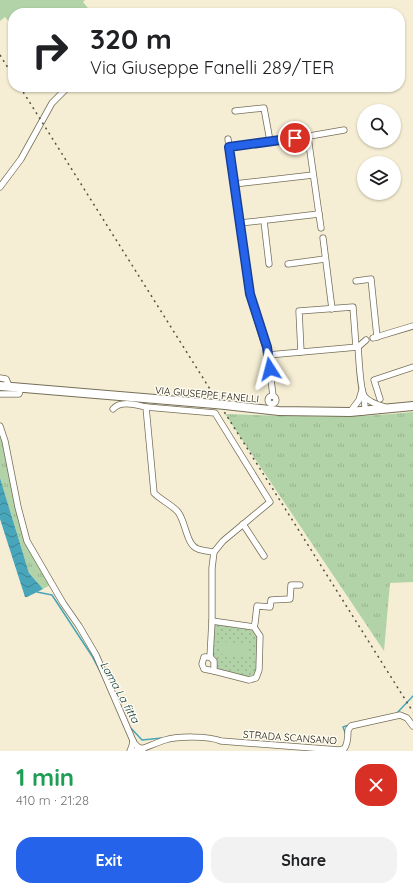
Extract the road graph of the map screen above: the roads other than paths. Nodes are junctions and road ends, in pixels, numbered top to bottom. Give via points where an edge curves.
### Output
1 (63, 92) edge
2 (235, 111) dead end
3 (344, 130) dead end
4 (308, 137) junction
5 (228, 139) dead end
6 (270, 141) junction
7 (229, 147) junction
8 (313, 175) junction
9 (234, 184) junction
10 (0, 187) edge
11 (319, 214) junction
12 (264, 221) junction
13 (240, 223) junction
14 (321, 228) dead end
15 (322, 238) dead end
16 (325, 259) junction
17 (269, 264) dead end
18 (288, 264) dead end
19 (356, 281) dead end
20 (332, 308) junction
21 (413, 326) edge
22 (366, 340) dead end
23 (357, 347) junction
24 (301, 352) junction
25 (268, 354) junction
26 (413, 367) edge
27 (0, 378) edge
28 (0, 386) edge
29 (9, 386) junction
30 (21, 387) junction
31 (0, 394) edge
32 (273, 396) dead end
33 (362, 399) junction
34 (380, 399) dead end
35 (146, 406) junction
36 (413, 406) edge
37 (113, 409) dead end
38 (389, 409) junction
39 (350, 412) junction
40 (363, 412) junction
41 (0, 426) edge
42 (244, 524) junction
43 (214, 552) junction
44 (264, 556) dead end
45 (300, 585) dead end
46 (212, 621) junction
47 (254, 627) junction
48 (210, 657) junction
49 (214, 671) junction
50 (413, 726) edge
51 (133, 740) junction
52 (143, 749) junction
53 (130, 751) edge
54 (135, 751) edge

1 - 10 street via 52,103 21,159
2 - 6 street via 264,108
3 - 4 street
4 - 6 street
4 - 7 street
4 - 8 street
5 - 7 street
6 - 7 street
7 - 9 street
8 - 9 street
8 - 11 street
9 - 13 street
11 - 12 street
11 - 14 street
12 - 13 street
12 - 17 street
13 - 25 street via 250,294
15 - 16 street
16 - 18 street
16 - 20 street
19 - 21 street via 371,279 375,338
20 - 23 street via 353,307
20 - 24 street via 299,312
22 - 23 street
23 - 24 street
23 - 33 street
24 - 25 street
25 - 32 street
26 - 34 street via 374,380
27 - 29 street via 6,379
28 - 29 main road, VIA GIUSEPPE FANELLI
29 - 30 main road, VIA GIUSEPPE FANELLI
30 - 31 street via 19,394
30 - 39 main road, VIA GIUSEPPE FANELLI, bridge via 279,411
33 - 38 street
33 - 39 street
33 - 40 street via 365,407
35 - 37 street via 121,404
35 - 42 street via 215,413 270,502
35 - 43 street via 154,493 178,512 191,545
36 - 38 main road, VIA GIUSEPPE FANELLI
38 - 40 main road, VIA GIUSEPPE FANELLI
39 - 40 main road, VIA GIUSEPPE FANELLI
41 - 51 street via 27,541 96,655
42 - 43 street
42 - 44 street
43 - 46 street
45 - 47 street via 291,585 290,599 271,600 270,607 257,606
46 - 47 street
46 - 48 street
47 - 49 street via 260,636 259,670 256,678 249,680
48 - 49 street via 214,662
48 - 49 street via 204,658 202,664 204,669
50 - 52 street, STRADA SCANSANO via 407,718 400,715 350,726 346,747 339,750 192,737 165,740
51 - 52 street via 136,746
51 - 53 street
52 - 54 street, STRADA SCANSANO

